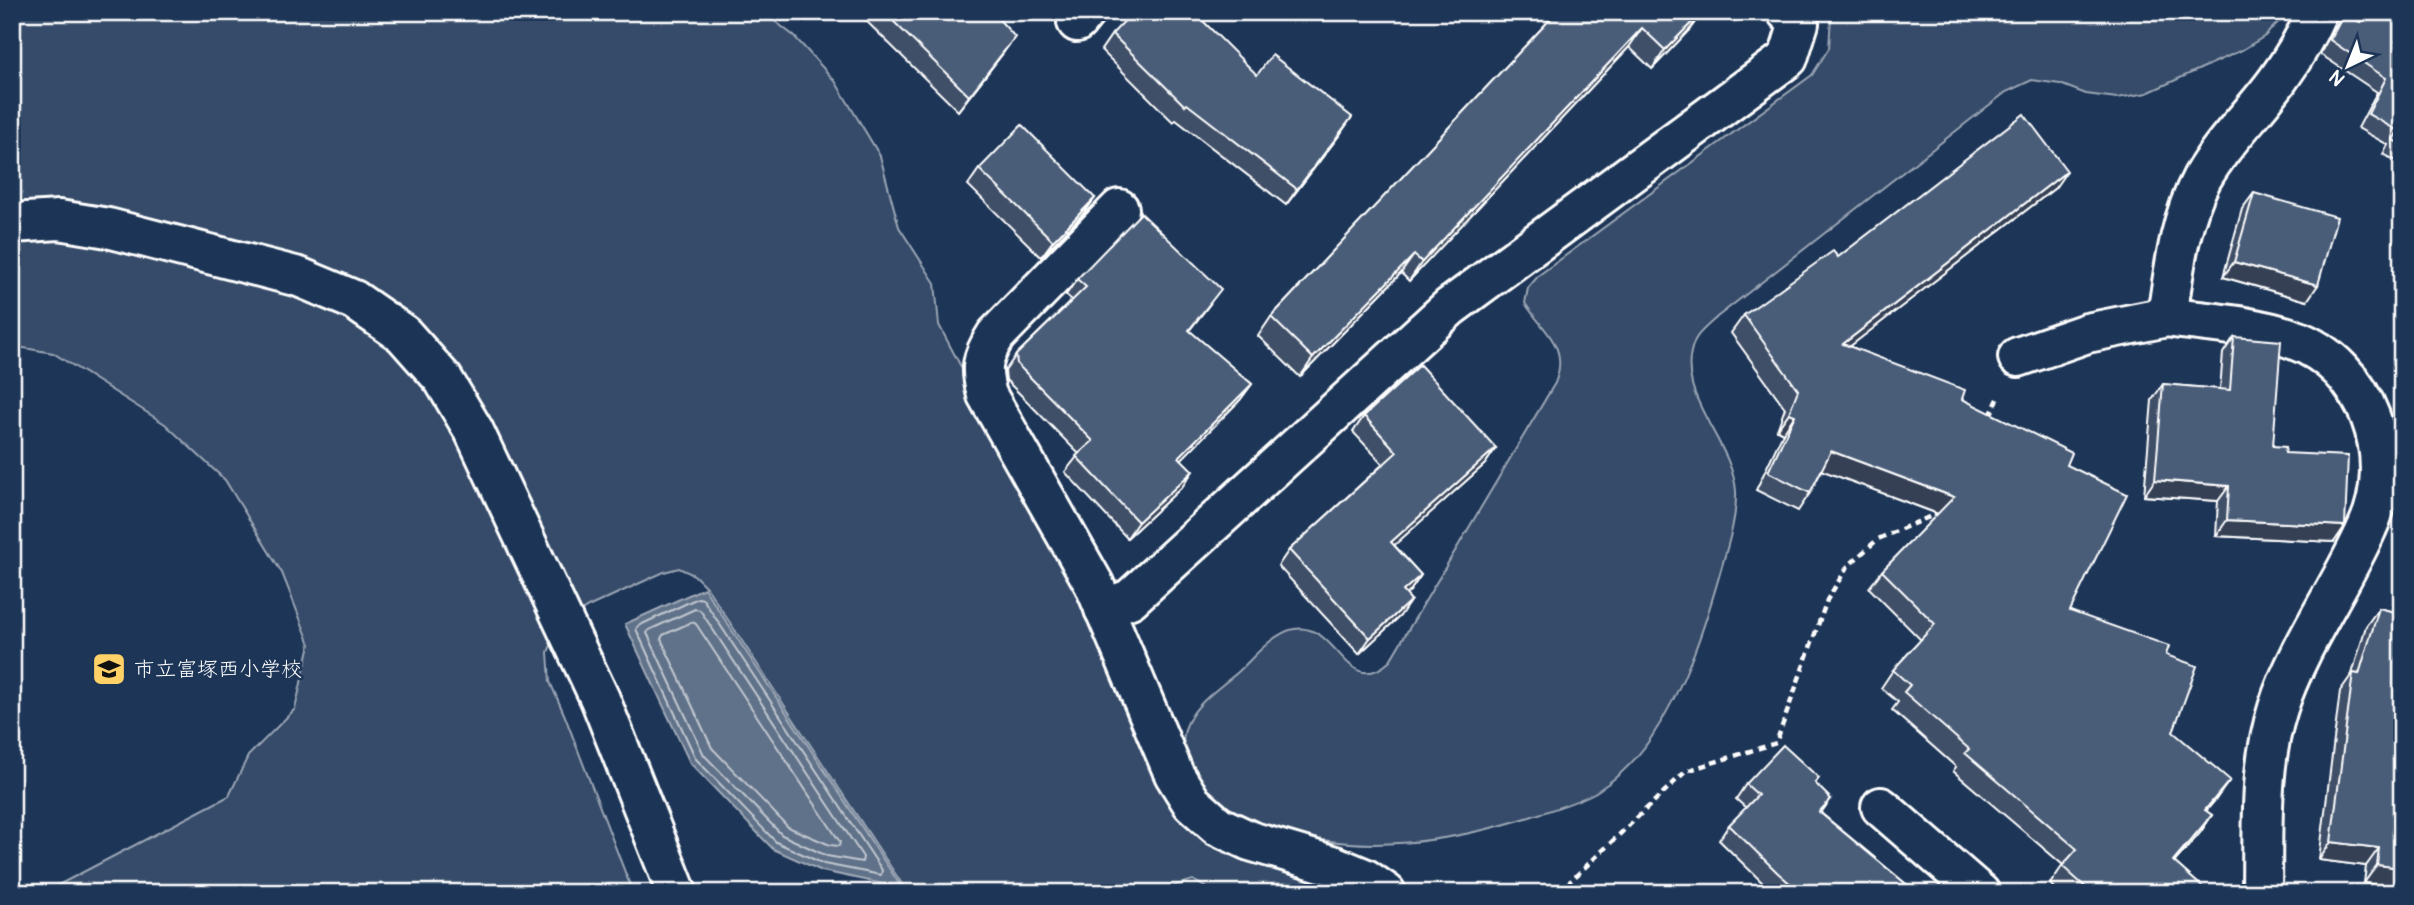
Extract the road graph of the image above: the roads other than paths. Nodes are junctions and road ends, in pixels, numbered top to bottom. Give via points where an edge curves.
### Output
1 (1787, 12) edge
2 (2317, 12) edge
3 (1119, 209) dead end
4 (12, 223) edge
5 (2167, 317) junction
6 (2018, 356) road end
7 (1104, 609) junction
8 (1881, 807) dead end
9 (677, 893) edge
10 (1386, 893) edge
11 (1980, 893) edge
12 (2262, 893) edge

1 - 7 street via 1798,23 1788,58 1450,307 1130,598
2 - 5 street via 2277,81 2202,178 2185,218
3 - 7 street via 996,335 984,353 981,375 987,396
4 - 9 street via 59,220 108,228 299,277 354,300 403,334 443,379 474,431 600,699
5 - 6 street via 2087,334
5 - 12 street via 2293,339 2322,354 2365,402 2377,433 2381,464 2378,496 2368,526 2294,671 2275,721 2264,787
7 - 10 street via 1174,774 1192,803 1218,826 1250,841 1335,866
8 - 11 street

